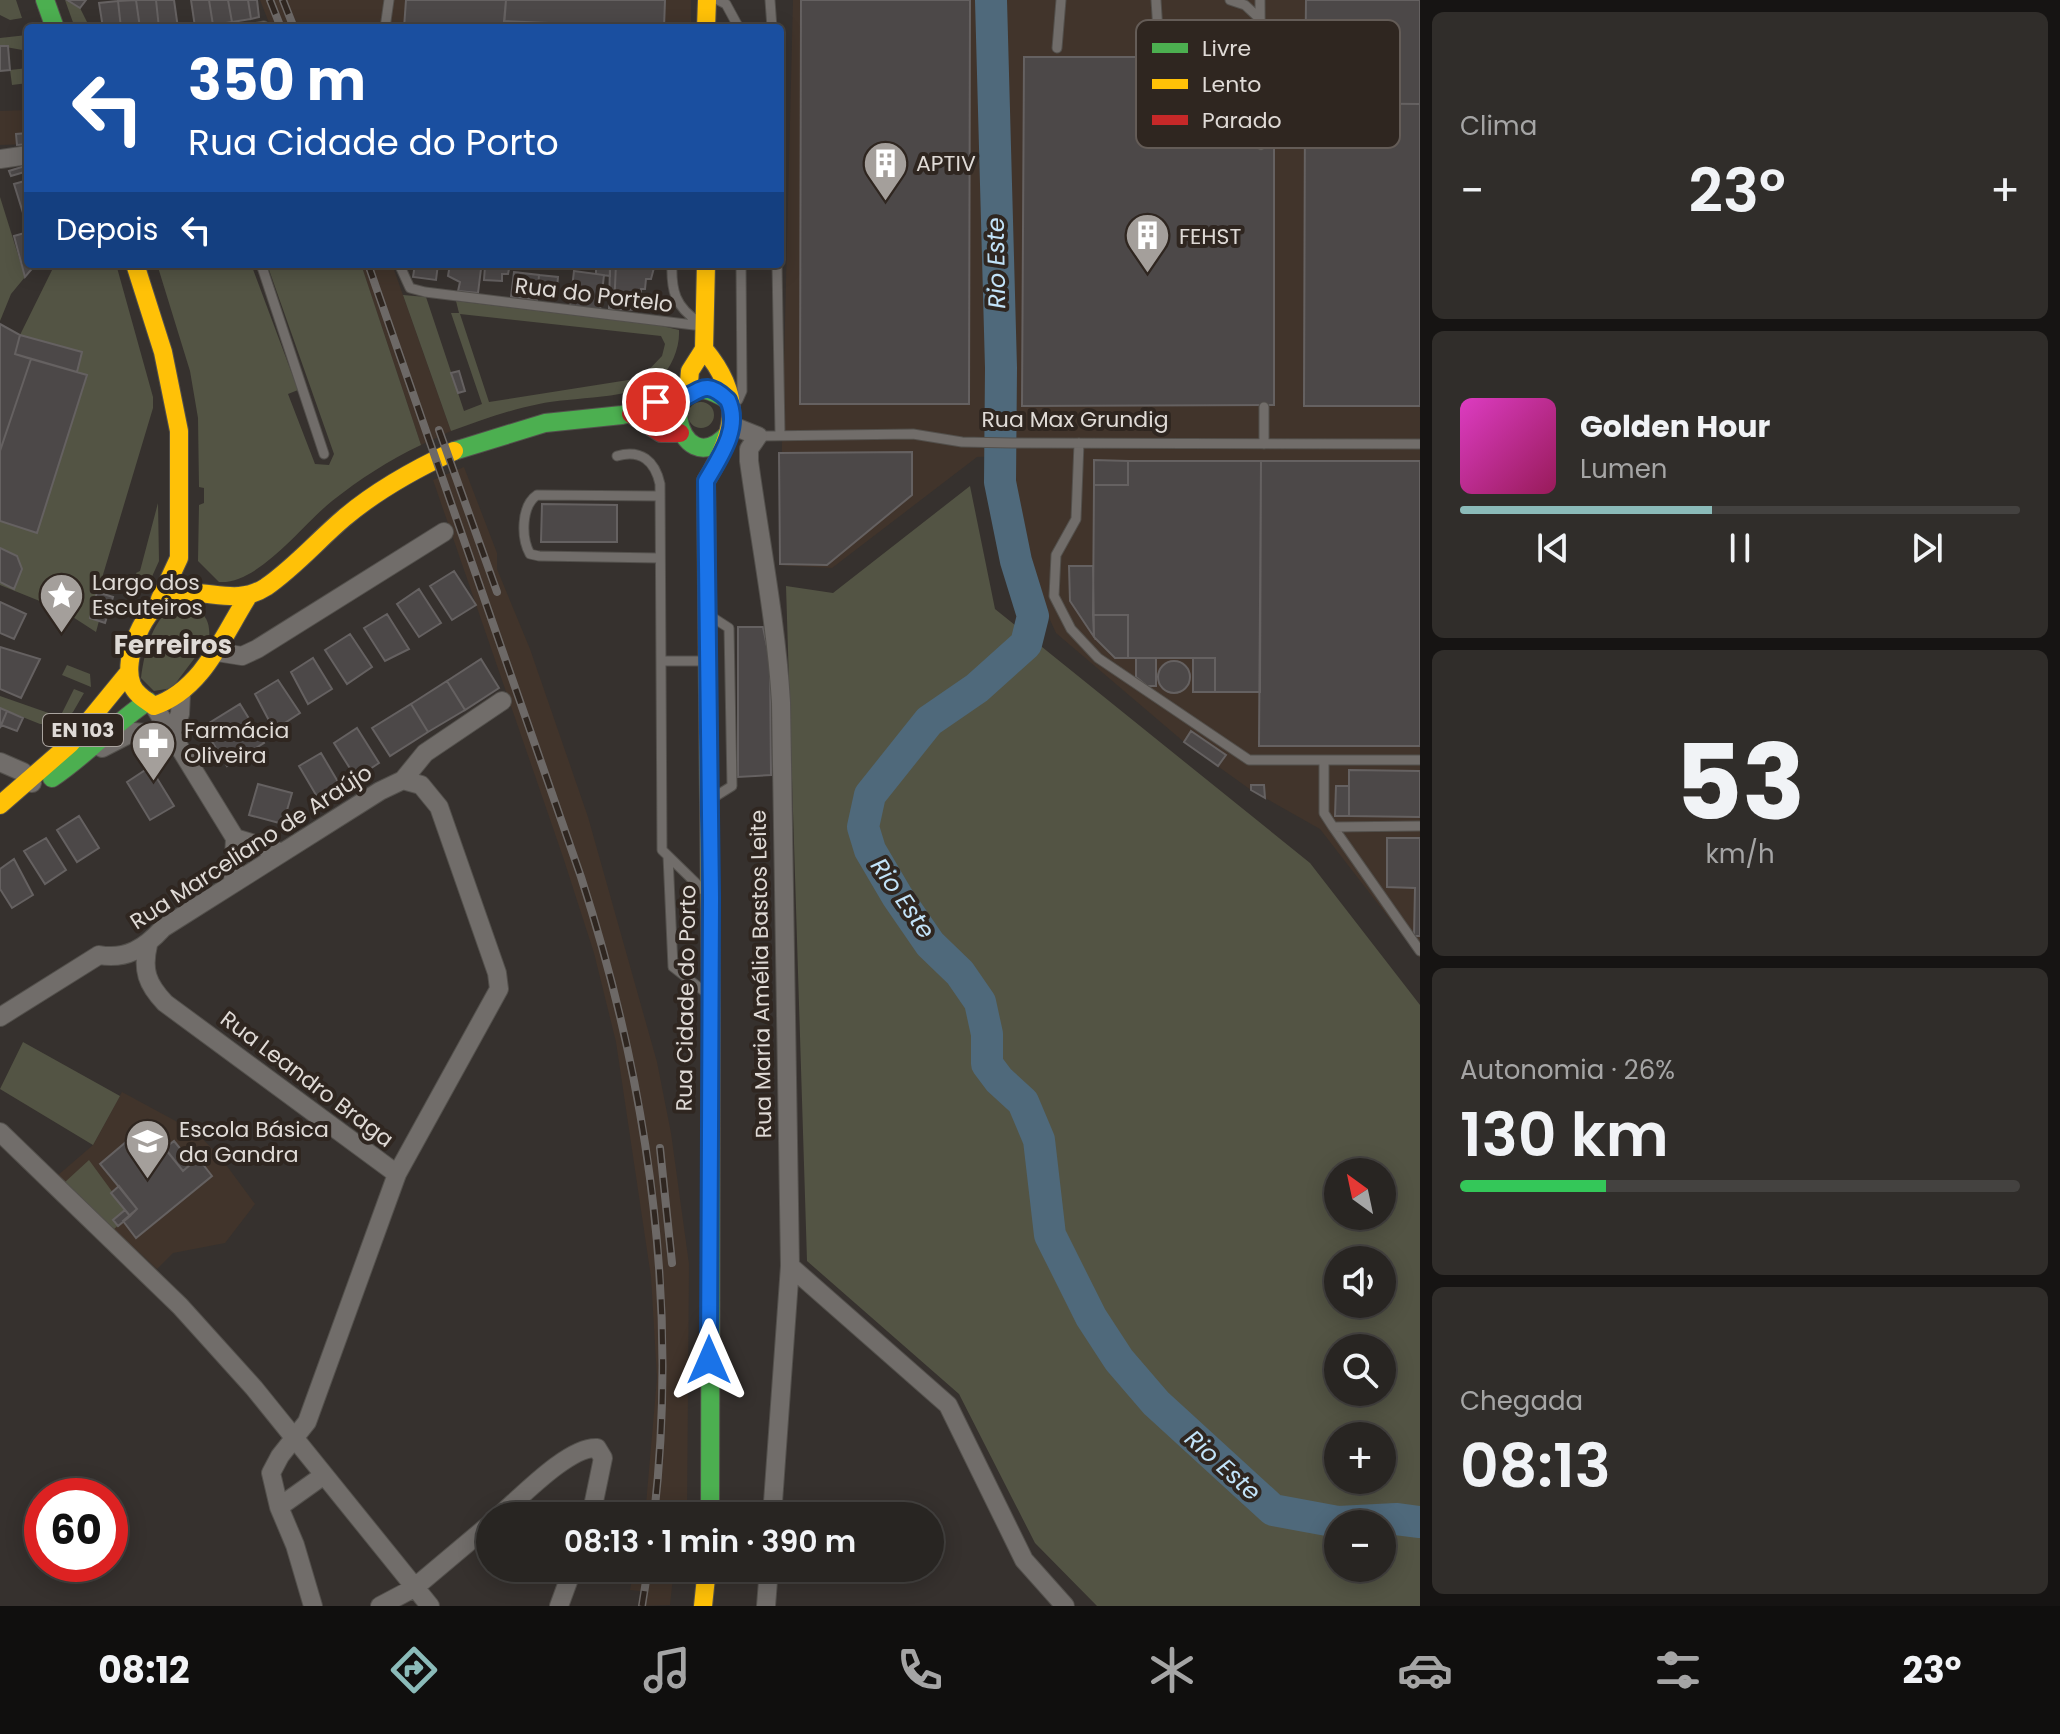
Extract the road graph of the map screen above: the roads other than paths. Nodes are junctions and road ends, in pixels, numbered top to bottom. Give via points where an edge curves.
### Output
1 (45, 0) edge
2 (389, 0) edge
3 (707, 0) edge
4 (718, 0) edge
5 (770, 0) edge
6 (1061, 0) edge
7 (1156, 0) edge
8 (1230, 0) edge
9 (1157, 20) edge
10 (1259, 20) edge
11 (54, 24) edge
12 (386, 24) edge
13 (706, 24) edge
14 (737, 24) edge
15 (772, 24) edge
16 (1057, 48) dead end
17 (24, 156) edge
18 (0, 159) edge
19 (136, 268) edge
20 (262, 268) edge
21 (401, 268) edge
22 (672, 268) edge
23 (706, 268) edge
24 (741, 268) edge
25 (777, 268) edge
26 (706, 326) junction
27 (704, 349) junction
28 (684, 397) junction
29 (1264, 407) dead end
30 (631, 414) junction
31 (731, 417) junction
32 (780, 434) junction
33 (758, 436) junction
34 (684, 438) junction
35 (1079, 443) junction
36 (1264, 444) junction
37 (1420, 444) edge
38 (324, 454) dead end
39 (617, 456) dead end
40 (706, 481) junction
41 (660, 496) junction
42 (444, 532) dead end
43 (179, 558) junction
44 (659, 558) junction
45 (202, 596) junction
46 (247, 598) junction
47 (160, 599) junction
48 (707, 614) junction
49 (224, 633) junction
50 (217, 652) junction
51 (661, 661) junction
52 (709, 661) junction
53 (129, 672) junction
54 (181, 694) junction
55 (502, 701) dead end
56 (151, 704) junction
57 (170, 735) junction
58 (85, 756) junction
59 (1420, 760) edge
60 (0, 762) edge
61 (1324, 762) junction
62 (403, 780) junction
63 (32, 783) junction
64 (710, 800) junction
65 (0, 805) edge
66 (1420, 826) edge
67 (1333, 827) junction
68 (235, 838) junction
69 (280, 852) junction
70 (668, 856) junction
71 (233, 882) junction
72 (711, 898) junction
73 (148, 945) junction
74 (1420, 951) edge
75 (712, 997) junction
76 (0, 1017) edge
77 (0, 1132) edge
78 (397, 1174) junction
79 (790, 1266) junction
80 (296, 1436) junction
81 (324, 1475) junction
82 (516, 1502) edge
83 (594, 1502) edge
84 (710, 1502) edge
85 (773, 1502) edge
86 (279, 1507) junction
87 (476, 1536) edge
88 (568, 1582) edge
89 (706, 1582) edge
90 (768, 1582) edge
91 (414, 1588) junction
92 (313, 1606) edge
93 (380, 1606) edge
94 (430, 1606) edge
95 (559, 1606) edge
96 (703, 1606) edge
97 (766, 1606) edge
98 (1065, 1606) edge

1 - 11 main road
2 - 12 lane
3 - 13 main road
4 - 14 lane
5 - 15 lane
6 - 16 lane
7 - 9 lane
8 - 10 lane via 1253,10
17 - 18 street
19 - 43 main road, EN 103 via 163,352 179,431
20 - 38 lane
21 - 26 lane, Rua do Portelo via 410,288 425,292
22 - 26 lane via 677,301
23 - 26 main road, Rua Cidade do Porto
24 - 31 lane via 742,391
25 - 32 lane
26 - 27 main road, Rua Cidade do Porto
27 - 28 main road, Rua Cidade do Porto via 690,371
27 - 31 main road via 720,372
28 - 30 main road
28 - 31 main road via 710,388
28 - 34 main road, Rua Cidade do Porto via 675,415
29 - 36 lane
30 - 34 main road via 661,433
30 - 46 main road via 529,426 424,464 354,509 281,576
31 - 33 street, Rua Max Grundig
31 - 34 main road via 715,445
31 - 40 main road, Rua Cidade do Porto
32 - 33 lane, Rua Max Grundig
32 - 35 lane, Rua Max Grundig via 913,434 982,443
33 - 79 street, Rua Maria Amélia Bastos Leite via 749,449 749,461 777,638 781,702
34 - 40 main road, Rua Cidade do Porto
35 - 36 lane, Rua Max Grundig
35 - 61 lane via 1076,519 1056,555 1053,575 1054,596 1071,629 1098,658 1239,756 1261,762
36 - 37 lane, Rua Max Grundig
39 - 41 lane via 647,458 657,469
40 - 48 main road, Rua Cidade do Porto
41 - 44 lane
41 - 44 lane via 537,495 525,509 530,554
42 - 50 street via 257,649 242,656
43 - 45 main road, EN 103
43 - 47 main road, EN 103
44 - 51 lane
45 - 46 main road
45 - 47 main road via 173,593
45 - 49 main road, EN 103 via 223,619
46 - 49 main road
47 - 53 main road, EN 103 via 142,629
48 - 52 main road, Rua Cidade do Porto
48 - 64 lane via 729,628 730,644 732,786
49 - 50 main road, EN 103
50 - 54 main road, EN 103
51 - 52 lane
51 - 70 lane via 662,850
52 - 64 main road, Rua Cidade do Porto
53 - 56 main road via 136,693
53 - 63 main road, EN 103 via 99,714
54 - 56 main road, EN 103
54 - 57 street via 180,714
55 - 62 street, Rua Marceliano de Araújo via 425,753
56 - 57 street
56 - 58 main road, EN 103 via 112,725
57 - 58 street via 133,732
57 - 68 street
58 - 63 main road, EN 103 via 48,781
59 - 61 lane
60 - 63 street via 23,772
61 - 67 lane via 1324,813
62 - 69 street, Rua Marceliano de Araújo
62 - 78 street via 421,785 439,807 499,981 491,1008
63 - 65 main road, EN 103
64 - 72 main road, Rua Cidade do Porto
66 - 67 lane
67 - 74 lane
68 - 69 street
68 - 71 street
69 - 71 street, Rua Marceliano de Araújo
70 - 72 lane
70 - 75 lane via 673,967
71 - 73 street, Rua Marceliano de Araújo via 163,928
72 - 75 main road, Rua Cidade do Porto
73 - 76 street, Rua Marceliano de Araújo via 117,958 99,955
73 - 78 street, Rua Leandro Braga via 143,964 147,978 165,1003
75 - 84 main road, Rua Cidade do Porto
77 - 80 street via 180,1306
78 - 80 street via 307,1422
79 - 85 street, Rua Maria Amélia Bastos Leite
79 - 98 street via 948,1405 1024,1560
80 - 81 street
80 - 86 street via 271,1473
81 - 86 street
81 - 91 street
82 - 83 street via 567,1459 597,1448 603,1458
86 - 92 street
87 - 91 street
88 - 95 street
89 - 96 main road
90 - 97 street
91 - 93 street
91 - 94 street

